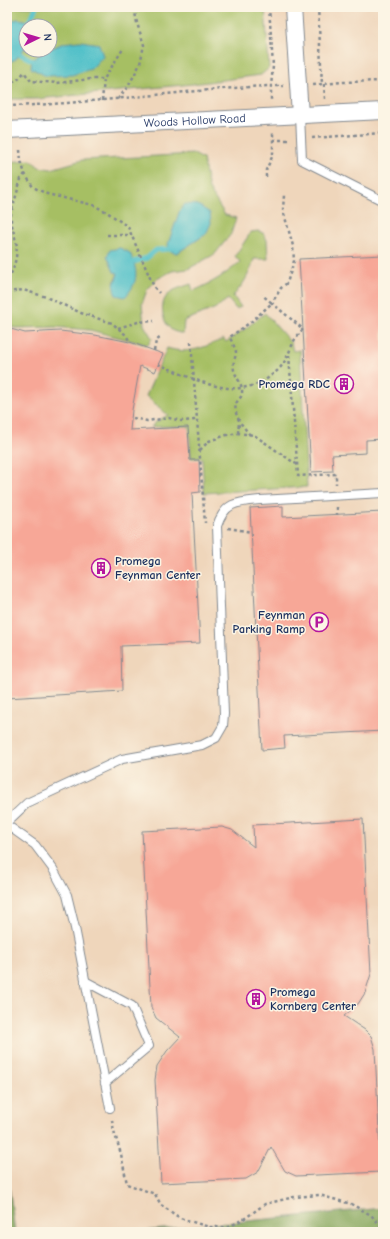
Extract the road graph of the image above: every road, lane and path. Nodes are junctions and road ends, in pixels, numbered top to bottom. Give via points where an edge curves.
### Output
1 (134, 7) edge
2 (269, 7) edge
3 (293, 7) edge
4 (318, 7) edge
5 (123, 49) dead end
6 (104, 79) junction
7 (383, 81) edge
8 (324, 84) junction
9 (7, 85) edge
10 (287, 85) dead end
11 (271, 86) junction
12 (118, 99) junction
13 (102, 101) junction
14 (325, 103) dead end
15 (272, 105) dead end
16 (7, 106) edge
17 (383, 111) edge
18 (300, 115) junction
19 (7, 130) edge
20 (383, 133) edge
21 (301, 139) junction
22 (20, 150) dead end
23 (25, 174) junction
24 (266, 177) dead end
25 (284, 195) dead end
26 (383, 201) edge
27 (107, 235) dead end
28 (132, 235) junction
29 (7, 286) edge
30 (7, 292) edge
31 (159, 293) dead end
32 (262, 295) dead end
33 (272, 303) junction
34 (154, 321) dead end
35 (118, 328) junction
36 (162, 336) dead end
37 (130, 342) dead end
38 (191, 342) dead end
39 (154, 351) dead end
40 (289, 355) junction
41 (158, 364) dead end
42 (194, 378) junction
43 (242, 388) junction
44 (133, 418) dead end
45 (197, 420) junction
46 (239, 421) junction
47 (238, 433) junction
48 (250, 434) junction
49 (199, 450) junction
50 (297, 465) junction
51 (383, 493) edge
52 (336, 495) junction
53 (337, 515) dead end
54 (217, 526) junction
55 (252, 532) dead end
56 (7, 823) edge
57 (85, 980) junction
58 (105, 1083) junction
59 (110, 1108) joint
60 (383, 1228) edge

1 - 12 path via 144,45 140,64 129,86
2 - 11 path
3 - 18 street
4 - 8 path
5 - 6 path
6 - 9 path via 57,83 31,81 24,72 20,78
6 - 13 path
7 - 8 path
8 - 14 path
10 - 11 path
11 - 12 path
11 - 15 path
12 - 13 path
13 - 16 path
17 - 18 street, Woods Hollow Road
18 - 19 street, Woods Hollow Road
18 - 21 lane
20 - 21 path
21 - 24 path via 274,140 273,155 266,170
21 - 26 lane via 302,160
22 - 23 path
23 - 28 path via 33,187 47,194 93,205 107,212 128,226
23 - 29 path via 21,179 12,213 16,258
25 - 33 path via 283,210 293,246 294,261 287,283
27 - 28 path
28 - 31 path via 154,287
30 - 35 path via 23,290 46,297 81,313 112,323
32 - 33 path
33 - 40 path via 303,329
33 - 43 path via 230,337 236,352 234,372
34 - 35 path via 138,322
35 - 37 path via 126,334
36 - 39 path via 156,341
38 - 42 path
40 - 43 path via 277,371 260,383
40 - 50 path
41 - 42 path
42 - 43 path via 230,389
42 - 45 path
43 - 46 path via 242,395 236,404
44 - 45 path via 147,421 169,418 181,421
45 - 49 path
46 - 47 path
46 - 48 path
47 - 48 path
47 - 49 path via 209,441
48 - 50 path
49 - 54 path via 205,524
50 - 52 path via 298,476 336,474
51 - 52 lane
52 - 53 path
52 - 54 lane via 242,502 227,507
54 - 55 path
54 - 56 lane via 224,714 223,726 216,738 202,745 122,759 28,803
56 - 57 lane via 35,845 53,869 67,895
57 - 58 lane
57 - 58 lane via 132,1006 149,1046
58 - 59 lane
59 - 60 path via 127,1184 155,1194 161,1205 180,1218 209,1228 229,1227 247,1218 265,1204 294,1196 319,1195 351,1204 371,1215

